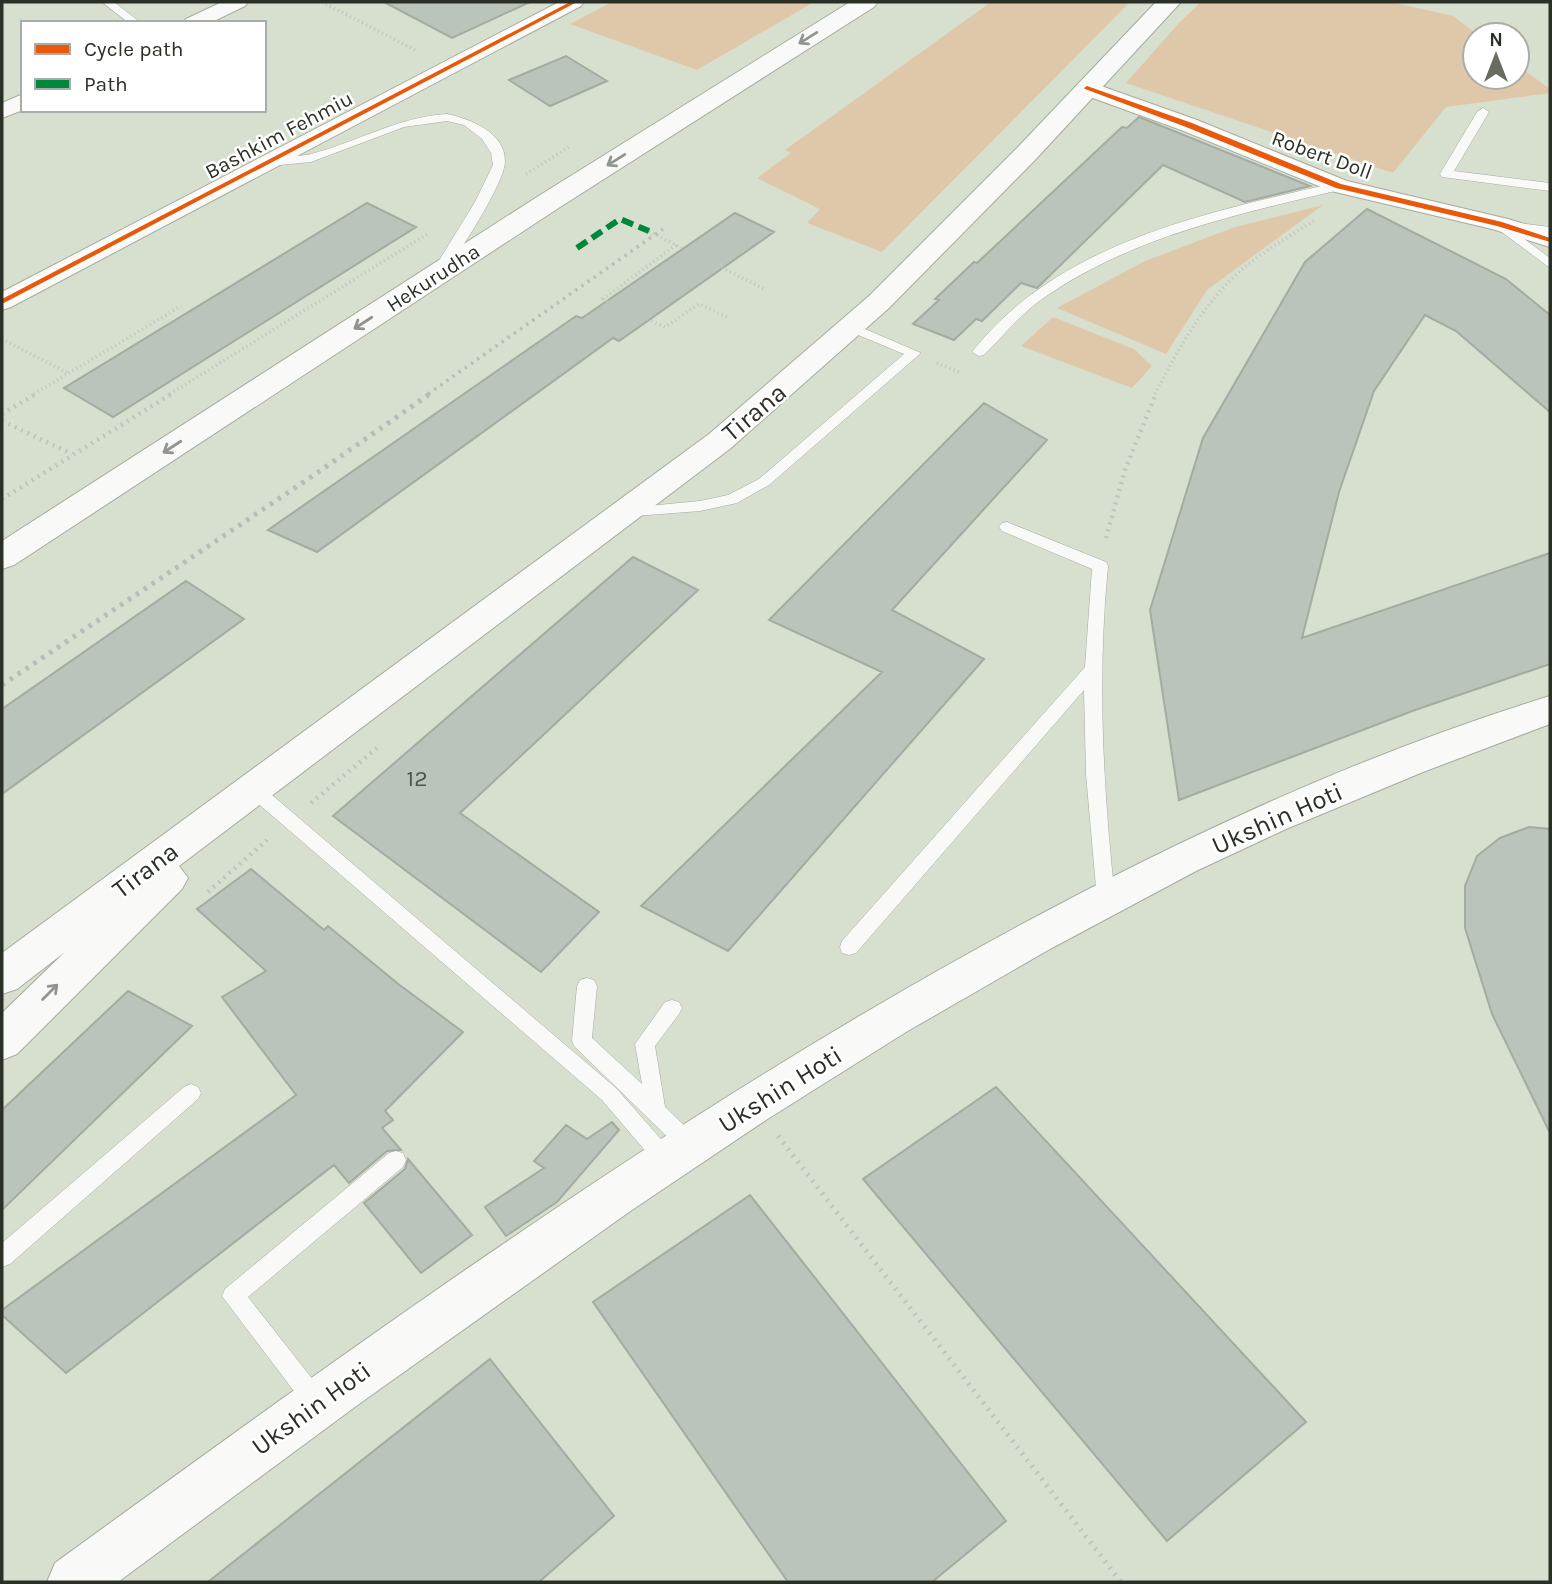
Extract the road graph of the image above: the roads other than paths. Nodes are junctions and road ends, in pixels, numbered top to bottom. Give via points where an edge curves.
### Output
1 (107, 2) edge
2 (238, 2) edge
3 (574, 2) edge
4 (866, 2) edge
5 (1169, 2) edge
6 (133, 21) edge
7 (197, 21) edge
8 (1087, 88) junction
9 (21, 102) edge
10 (2, 111) edge
11 (1483, 113) dead end
12 (269, 162) junction
13 (1550, 187) edge
14 (1348, 189) junction
15 (1499, 224) junction
16 (1550, 231) edge
17 (1550, 240) edge
18 (1550, 264) edge
19 (437, 275) junction
20 (2, 302) edge
21 (851, 327) junction
22 (979, 352) dead end
23 (626, 513) junction
24 (1007, 527) dead end
25 (2, 558) edge
26 (1091, 671) junction
27 (1550, 710) edge
28 (288, 763) junction
29 (256, 791) junction
30 (1106, 899) junction
31 (2, 945) edge
32 (849, 947) dead end
33 (2, 976) edge
34 (587, 986) dead end
35 (672, 1008) dead end
36 (2, 1041) edge
37 (191, 1093) dead end
38 (656, 1111) junction
39 (677, 1152) junction
40 (396, 1160) dead end
41 (2, 1257) edge
42 (317, 1403) junction
43 (74, 1582) edge

1 - 6 lane
2 - 7 street
3 - 12 street, Bashkim Fehmiu
4 -> 19 main road, Hekurudha
5 - 8 main road, Tirana
8 - 14 street, Robert Doll
8 - 21 main road, Tirana via 966,216
9 - 10 street
11 - 13 lane via 1446,174
12 - 19 lane via 311,158 420,118 465,122 483,133 496,148 499,164
12 - 20 street, Bashkim Fehmiu
14 - 15 street, Robert Doll
14 - 22 lane via 1191,224 1136,244 1081,269 1036,298
15 - 16 lane
15 - 17 street, Robert Doll
15 - 18 lane
19 -> 25 main road, Hekurudha
21 - 23 main road, Tirana via 720,441
21 - 23 lane via 914,353 754,488 711,504
23 - 28 main road, Tirana
24 - 26 lane via 1100,566
26 - 30 lane via 1091,743
26 - 32 lane
27 - 30 main road, Ukshin Hoti via 1299,806
28 - 29 main road
28 - 31 main road, Tirana
29 - 33 main road, Tirana
36 -> 29 main road
29 - 39 lane
30 - 39 main road, Ukshin Hoti via 985,965
34 - 38 lane via 582,1041
35 - 38 lane via 645,1044
37 - 41 lane
38 - 39 lane
39 - 42 main road, Ukshin Hoti
40 - 42 lane via 233,1296
42 - 43 main road, Ukshin Hoti

